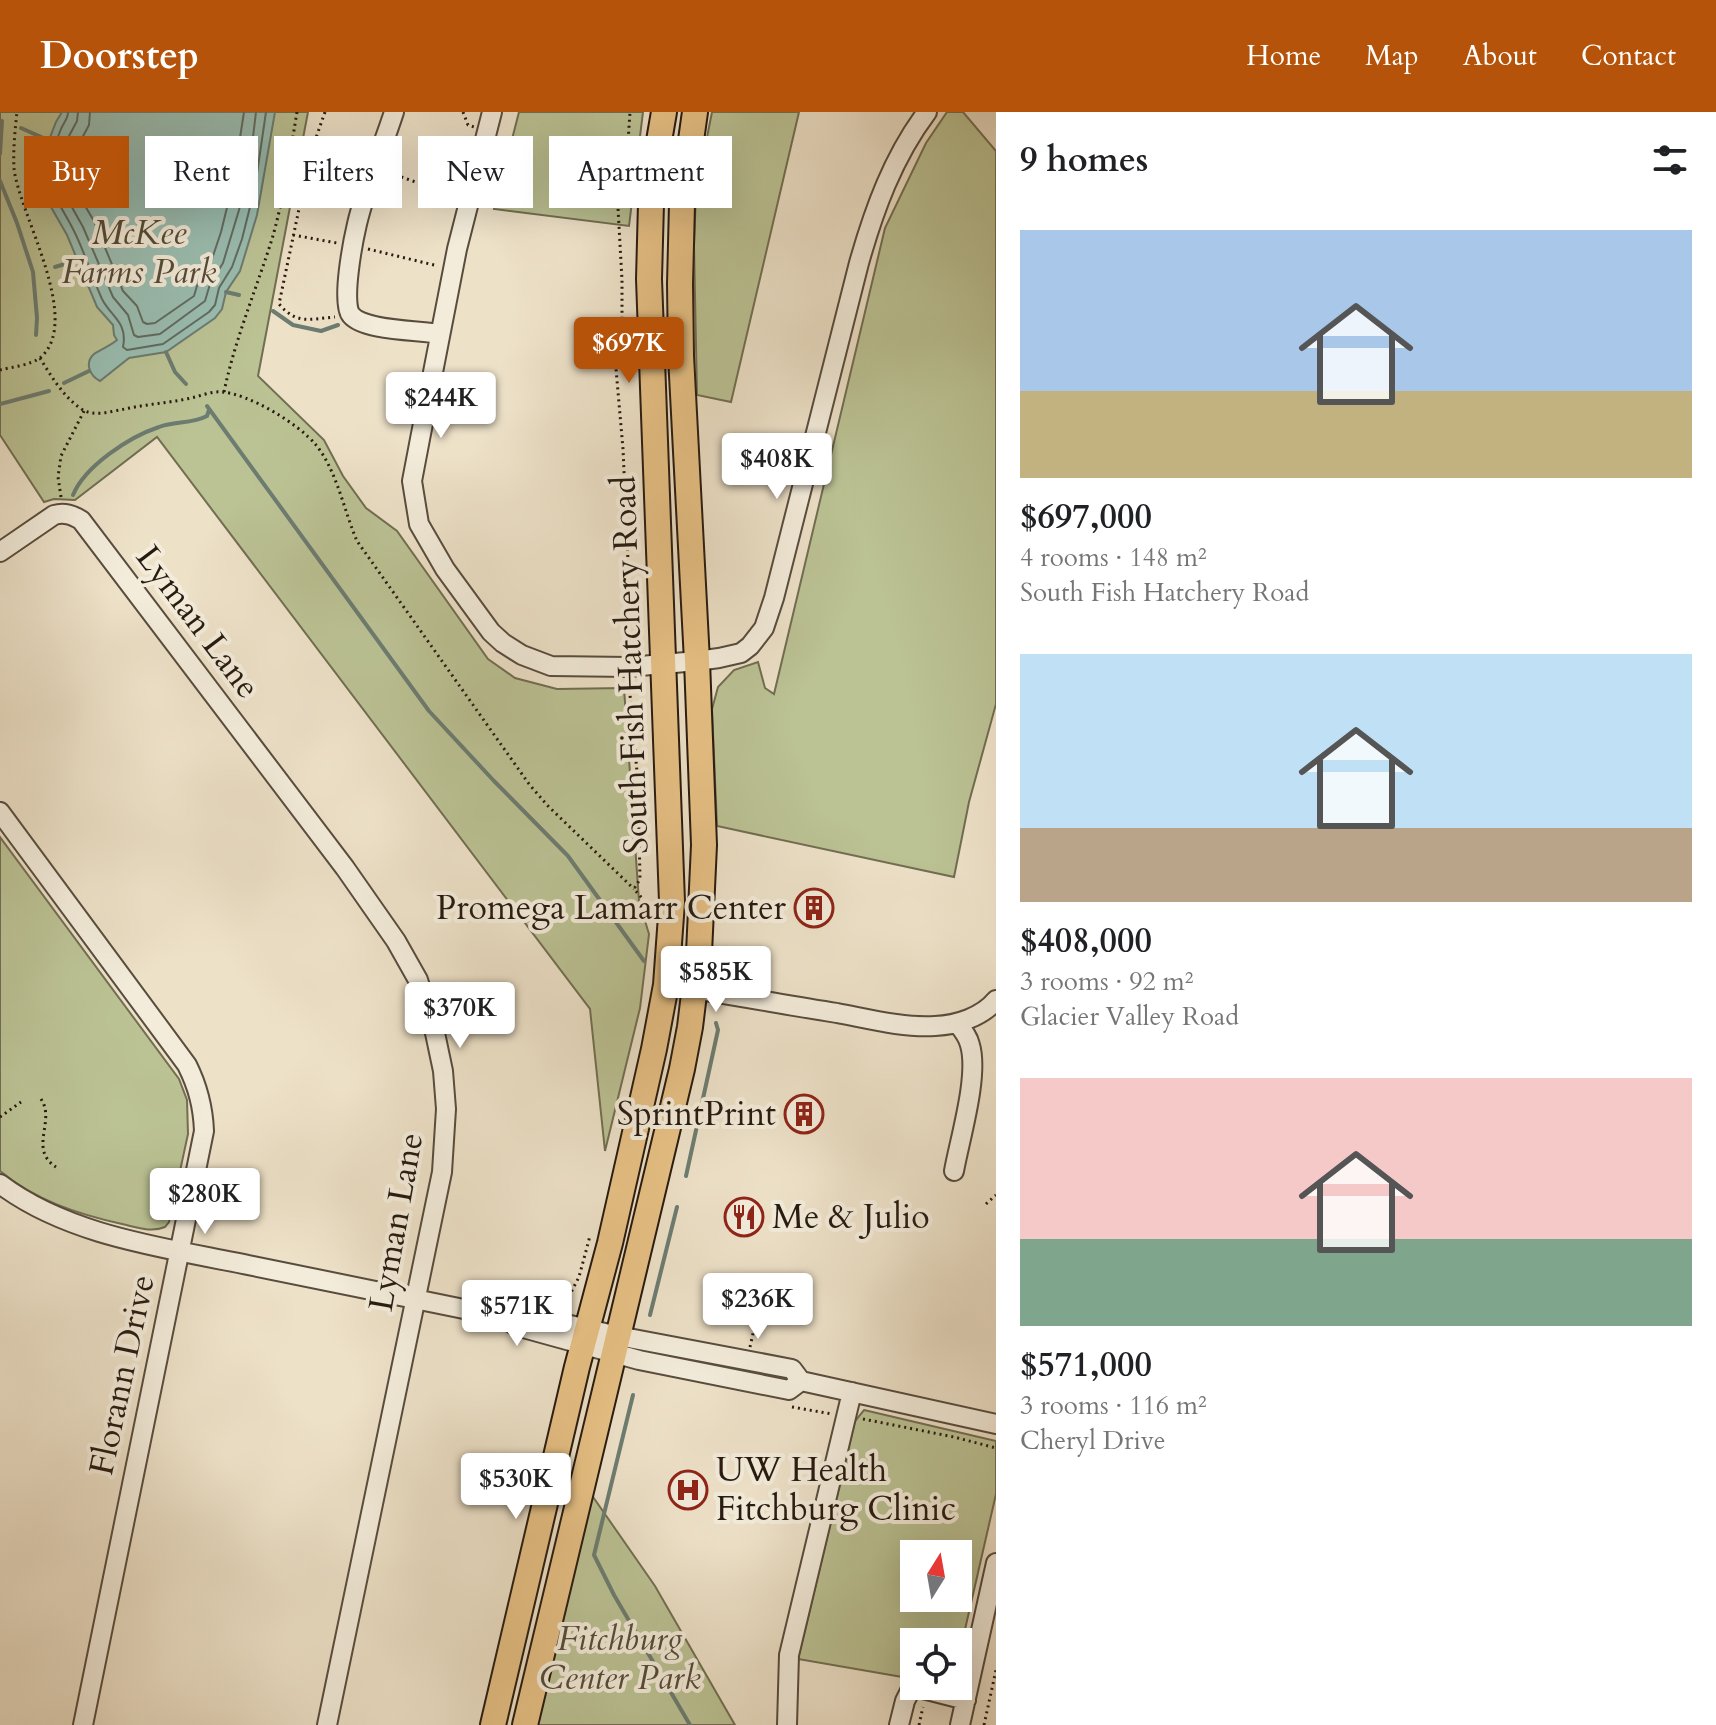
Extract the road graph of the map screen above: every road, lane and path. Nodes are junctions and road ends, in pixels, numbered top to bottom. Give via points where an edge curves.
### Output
1 (17, 112) edge
2 (297, 112) edge
3 (325, 112) edge
4 (394, 112) edge
5 (492, 112) edge
6 (630, 112) edge
7 (664, 112) edge
8 (695, 112) edge
9 (927, 112) edge
10 (386, 136) edge
11 (486, 136) edge
12 (362, 208) edge
13 (467, 208) edge
14 (293, 235) junction
15 (353, 246) junction
16 (453, 269) junction
17 (350, 315) junction
18 (440, 334) junction
19 (40, 358) junction
20 (0, 370) edge
21 (224, 392) junction
22 (84, 411) junction
23 (62, 513) junction
24 (0, 552) edge
25 (628, 645) dead end
26 (697, 661) junction
27 (665, 663) junction
28 (629, 684) dead end
29 (0, 812) edge
30 (634, 889) junction
31 (652, 920) dead end
32 (666, 985) junction
33 (695, 989) junction
34 (996, 1000) edge
35 (957, 1023) junction
36 (41, 1099) dead end
37 (21, 1102) dead end
38 (0, 1117) edge
39 (56, 1167) dead end
40 (954, 1171) dead end
41 (0, 1184) edge
42 (996, 1195) edge
43 (986, 1204) dead end
44 (591, 1233) dead end
45 (181, 1251) junction
46 (763, 1289) dead end
47 (416, 1300) junction
48 (565, 1309) dead end
49 (586, 1336) junction
50 (616, 1344) junction
51 (750, 1347) dead end
52 (852, 1392) junction
53 (860, 1419) dead end
54 (996, 1424) edge
55 (996, 1448) edge
56 (996, 1563) edge
57 (996, 1670) edge
58 (972, 1673) edge
59 (906, 1700) edge
60 (925, 1700) dead end
61 (966, 1700) edge
62 (83, 1725) edge
63 (327, 1725) edge
64 (493, 1725) edge
65 (525, 1725) edge
66 (787, 1725) edge
67 (899, 1725) edge
68 (919, 1725) edge
69 (960, 1725) edge
70 (984, 1725) edge

1 - 19 path via 14,169 54,300 54,331
2 - 21 path via 272,237
3 - 14 path
4 - 10 street
5 - 11 street
6 - 25 path via 618,208 622,323 614,346 624,463
7 - 27 main road, South Fish Hatchery Road via 651,203 649,279
8 - 26 main road, South Fish Hatchery Road via 682,204 680,284
9 - 26 street via 899,156 869,227 764,628 741,653
12 - 15 street
13 - 16 street
14 - 15 path
14 - 17 path via 279,304 288,315 304,320
15 - 16 path
15 - 17 street via 346,292
16 - 18 street
17 - 18 street via 374,327
18 - 27 street via 412,481 419,524 445,569 491,632 522,655 551,666
19 - 20 path
19 - 22 path
21 - 22 path via 101,414
21 - 30 path via 271,410 317,445 357,541 434,652 529,784
22 - 23 path via 58,467
23 - 24 street
23 - 47 street, Lyman Lane via 81,520 345,868 418,980 435,1033 446,1109 442,1172
26 - 27 street
26 - 33 main road, South Fish Hatchery Road via 704,845
27 - 32 main road, South Fish Hatchery Road via 672,902
28 - 30 path via 638,783 640,879
29 - 45 street, Florann Drive via 187,1065 197,1086 204,1131
30 - 31 path via 649,906
32 - 33 street
32 - 49 main road, South Fish Hatchery Road
33 - 35 street via 900,1024
33 - 50 main road, South Fish Hatchery Road via 682,1069
34 - 35 street
35 - 40 street via 973,1061
36 - 39 path via 46,1106 42,1150
37 - 38 path
41 - 45 street via 78,1227
42 - 43 path
44 - 48 path
45 - 47 street
45 - 62 street, Florann Drive
46 - 51 path
47 - 49 street via 503,1317 518,1313
47 - 63 street, Lyman Lane
49 - 50 street
49 - 64 main road, South Fish Hatchery Road
50 - 52 street via 639,1360 789,1390 801,1381
50 - 65 main road, South Fish Hatchery Road
52 - 54 street
52 - 66 street via 789,1655
53 - 55 path
56 - 58 street
57 - 70 path
59 - 67 street
60 - 68 path
61 - 69 street

